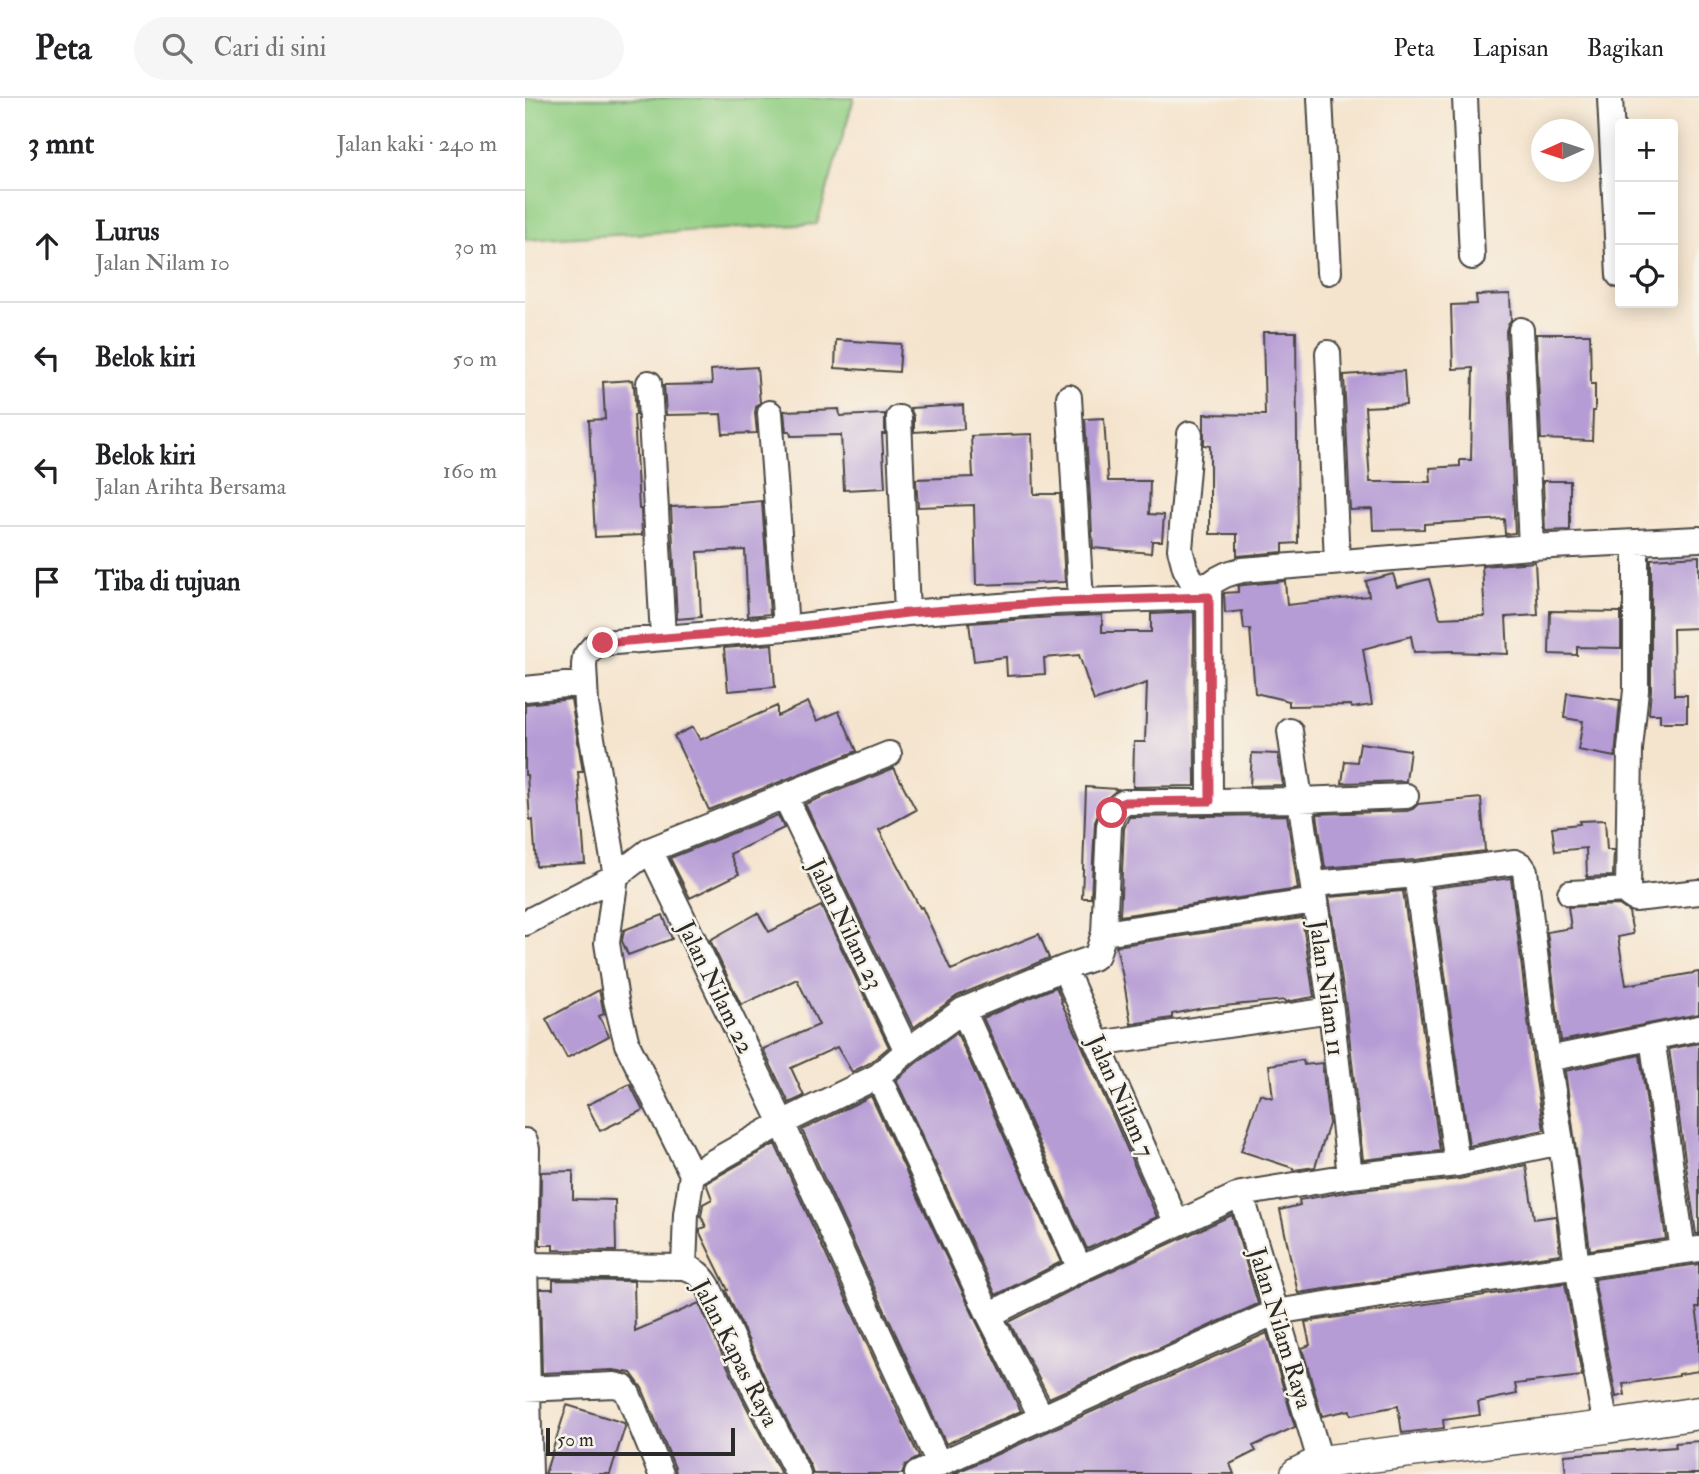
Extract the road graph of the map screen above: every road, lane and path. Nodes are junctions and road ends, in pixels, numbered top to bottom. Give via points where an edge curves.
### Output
1 (1320, 98) edge
2 (1465, 98) edge
3 (1610, 98) edge
4 (1617, 245) edge
5 (1472, 257) dead end
6 (1329, 272) dead end
7 (1521, 330) dead end
8 (1328, 353) dead end
9 (649, 383) dead end
10 (1069, 397) dead end
11 (770, 413) dead end
12 (899, 418) dead end
13 (1190, 434) dead end
14 (1699, 539) edge
15 (1636, 542) junction
16 (1531, 547) junction
17 (1337, 562) junction
18 (1209, 591) junction
19 (1081, 601) junction
20 (907, 613) junction
21 (786, 628) junction
22 (663, 637) junction
23 (585, 684) junction
24 (525, 689) edge
25 (1290, 732) dead end
26 (889, 754) dead end
27 (785, 796) junction
28 (1406, 796) dead end
29 (1299, 800) junction
30 (1210, 801) junction
31 (650, 850) junction
32 (1416, 875) junction
33 (616, 876) junction
34 (1628, 890) junction
35 (1314, 892) junction
36 (1570, 892) dead end
37 (1699, 892) edge
38 (525, 923) edge
39 (1104, 933) junction
40 (1064, 968) junction
41 (963, 1010) junction
42 (1331, 1010) junction
43 (1699, 1028) edge
44 (1652, 1038) junction
45 (1097, 1044) junction
46 (907, 1051) junction
47 (1548, 1059) junction
48 (879, 1076) junction
49 (782, 1123) junction
50 (525, 1141) edge
51 (1561, 1142) junction
52 (1457, 1164) junction
53 (692, 1174) junction
54 (1350, 1176) junction
55 (1241, 1194) junction
56 (1177, 1224) junction
57 (1691, 1250) edge
58 (525, 1265) edge
59 (1577, 1266) junction
60 (684, 1267) junction
61 (1080, 1269) junction
62 (1276, 1312) junction
63 (989, 1315) junction
64 (527, 1389) edge
65 (1699, 1413) edge
66 (1042, 1418) junction
67 (1606, 1427) junction
68 (928, 1469) edge
69 (1314, 1470) edge
70 (530, 1474) edge
71 (661, 1474) edge
72 (798, 1474) edge

1 - 6 street
2 - 5 street
3 - 4 street
7 - 16 street
8 - 17 street
9 - 22 street
10 - 19 street
11 - 21 street
12 - 20 street
13 - 18 street via 1180,549 1192,581
14 - 15 street
15 - 16 street
15 - 34 street
16 - 17 street
17 - 18 street via 1227,573
18 - 19 street
18 - 30 street
19 - 20 street
20 - 21 street
21 - 22 street
22 - 23 street via 594,646 585,657
23 - 24 street
23 - 33 street
25 - 29 street, Jalan Nilam 11
26 - 27 street
27 - 31 street
27 - 46 street, Jalan Nilam 23
28 - 29 street
29 - 30 street
29 - 35 street, Jalan Nilam 11
30 - 39 street via 1118,805 1109,826
31 - 33 street
31 - 49 street, Jalan Nilam 22
32 - 35 street
32 - 47 street via 1515,862 1525,870
32 - 52 street
33 - 38 street
33 - 53 street via 607,943 627,1044
34 - 36 street
34 - 37 street via 1635,899
35 - 39 street
35 - 42 street, Jalan Nilam 11
39 - 40 street via 1097,955
40 - 41 street
40 - 45 street, Jalan Nilam 7
41 - 46 street
41 - 61 street
42 - 45 street
42 - 54 street, Jalan Nilam 11
43 - 44 street
44 - 47 street
44 - 57 street
45 - 56 street, Jalan Nilam 7
46 - 48 street
47 - 51 street
48 - 49 street
48 - 63 street
49 - 53 street
49 - 68 street, Jalan Nilam 22
50 - 58 street
51 - 52 street
51 - 59 street
52 - 54 street
53 - 60 street
54 - 55 street
55 - 56 street
55 - 62 street, Jalan Nilam Raya
56 - 61 street
57 - 59 street
58 - 60 street, Jalan Kapas Raya
58 - 64 street
59 - 62 street
59 - 67 street
60 - 72 street, Jalan Kapas Raya via 693,1269 708,1286
61 - 63 street
62 - 66 street
62 - 69 street, Jalan Nilam Raya
63 - 66 street
64 - 70 street
64 - 71 street via 623,1388
65 - 67 street
66 - 68 street
67 - 69 street

